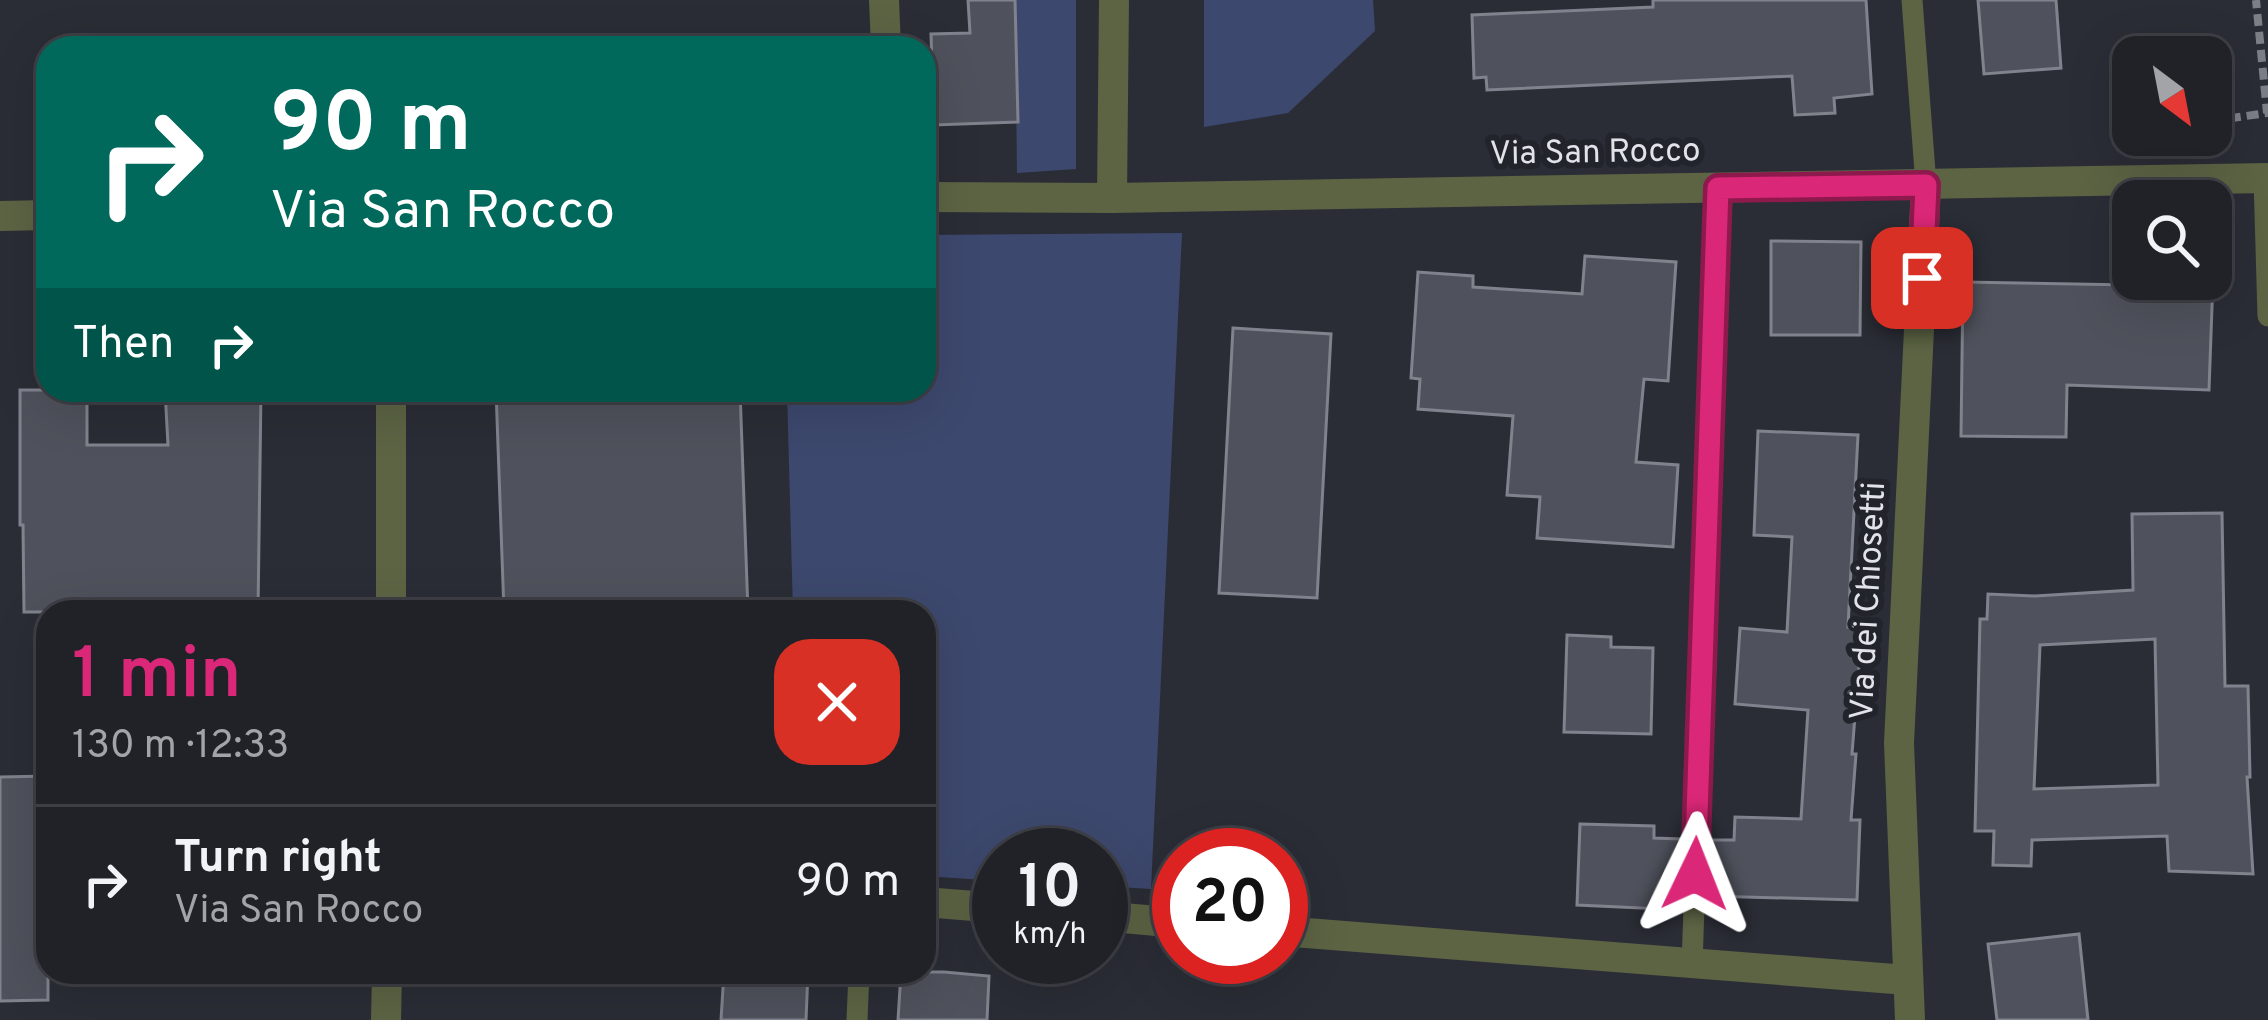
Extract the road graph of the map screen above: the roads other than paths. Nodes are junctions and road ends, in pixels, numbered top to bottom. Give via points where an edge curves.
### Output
1 (884, 0) edge
2 (1114, 0) edge
3 (1912, 0) edge
4 (886, 36) edge
5 (2266, 178) edge
6 (1926, 185) junction
7 (1718, 188) junction
8 (936, 197) edge
9 (1112, 198) junction
10 (36, 215) edge
11 (0, 216) edge
12 (2268, 316) edge
13 (391, 402) edge
14 (391, 600) edge
15 (936, 903) edge
16 (972, 906) edge
17 (1308, 933) edge
18 (1692, 966) junction
19 (1907, 980) junction
20 (387, 984) edge
21 (858, 984) edge
22 (386, 1020) edge
23 (857, 1020) edge
24 (1910, 1020) edge

1 - 4 street
2 - 9 street
3 - 6 lane
5 - 6 street, Via San Rocco
5 - 12 lane
6 - 7 street, Via San Rocco
6 - 19 street, Via dei Chiosetti via 1899,743
7 - 9 street, Via San Rocco
7 - 18 lane
8 - 9 street, Via San Rocco
10 - 11 street
13 - 14 street
15 - 16 street
17 - 18 street
18 - 19 street
19 - 24 street, Via dei Chiosetti
20 - 22 street
21 - 23 lane

